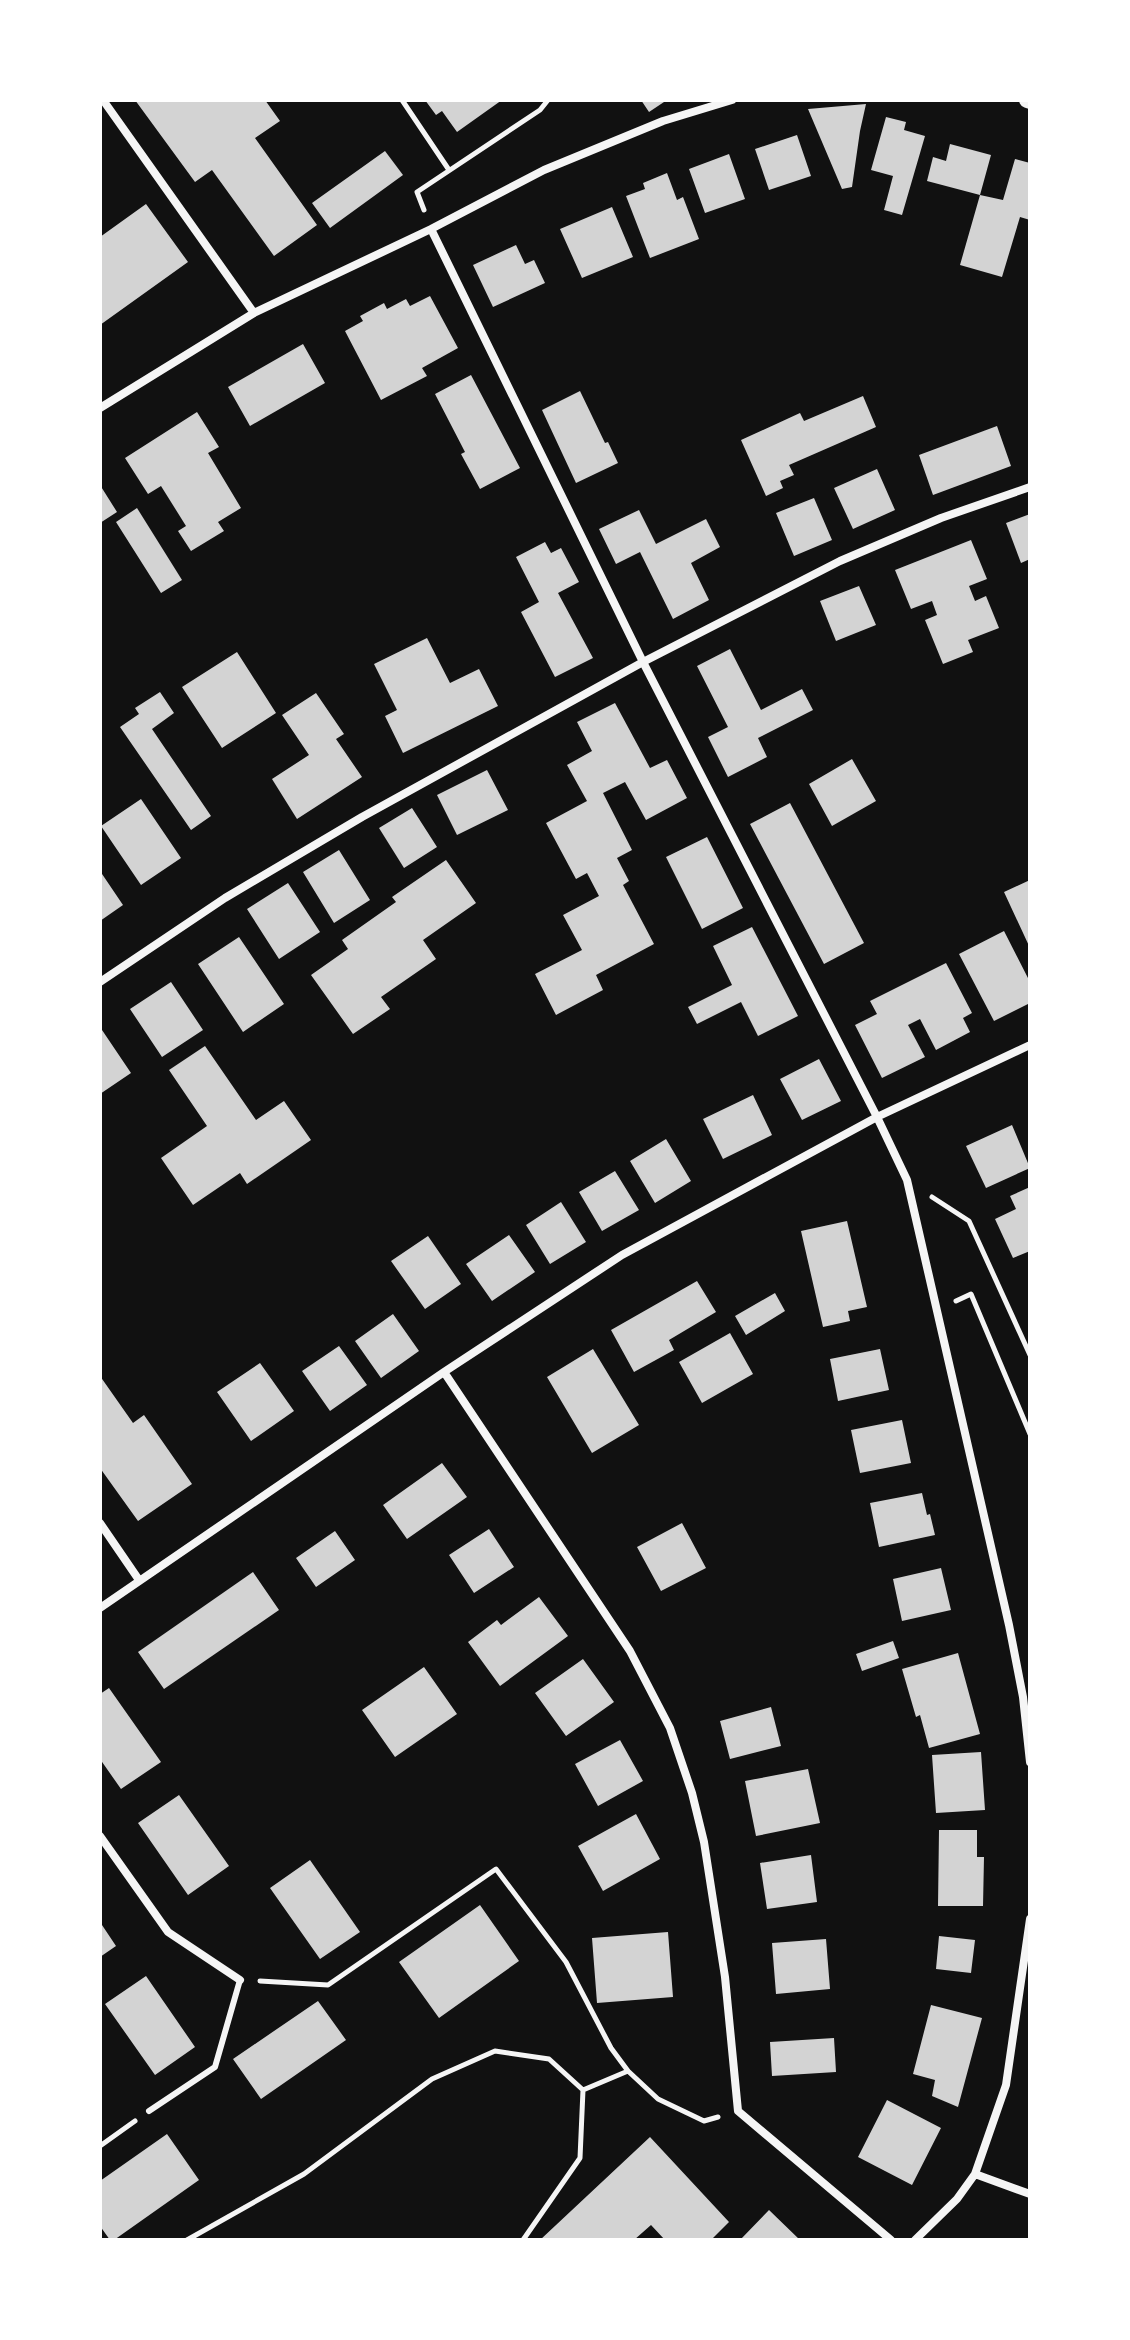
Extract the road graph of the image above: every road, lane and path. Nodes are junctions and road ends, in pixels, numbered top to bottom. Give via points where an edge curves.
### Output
1 (103, 100) edge
2 (402, 100) edge
3 (548, 100) edge
4 (732, 100) edge
5 (449, 170) junction
6 (431, 229) junction
7 (254, 313) junction
8 (100, 408) edge
9 (1030, 487) edge
10 (643, 662) junction
11 (100, 982) edge
12 (1030, 1045) edge
13 (877, 1117) junction
14 (907, 1180) junction
15 (937, 1310) junction
16 (1030, 1355) edge
17 (444, 1372) junction
18 (1030, 1434) edge
19 (100, 1523) edge
20 (139, 1580) junction
21 (100, 1608) edge
22 (1030, 1762) edge
23 (100, 1836) edge
24 (1030, 1919) edge
25 (240, 1980) junction
26 (628, 2071) junction
27 (583, 2090) junction
28 (149, 2111) joint
29 (738, 2111) junction
30 (100, 2146) edge
31 (975, 2174) junction
32 (1030, 2194) edge
33 (187, 2240) edge
34 (523, 2240) edge
35 (891, 2240) edge
36 (915, 2240) edge

1 - 7 street
2 - 5 path
3 - 5 path
4 - 6 street via 663,121 544,170
5 - 6 path via 417,192
6 - 7 street
6 - 10 street
7 - 8 street
9 - 10 street via 840,561
10 - 11 street via 321,841
10 - 13 street
12 - 13 street
13 - 14 street
13 - 17 street via 622,1255
14 - 15 street
14 - 16 path via 969,1221
15 - 18 path via 971,1294
15 - 22 street via 1009,1625
17 - 20 street
17 - 29 street via 630,1651 670,1728 704,1842
19 - 20 street
20 - 21 street
23 - 25 street via 168,1932
24 - 31 street via 1006,2085
25 - 26 path via 328,1985 496,1869 566,1962
25 - 28 lane via 215,2067
26 - 27 path
26 - 29 path via 658,2099 704,2121
27 - 33 path via 549,2059 495,2051 432,2079 304,2174
27 - 34 path via 580,2158
28 - 30 path
29 - 35 street
31 - 32 street
31 - 36 street

